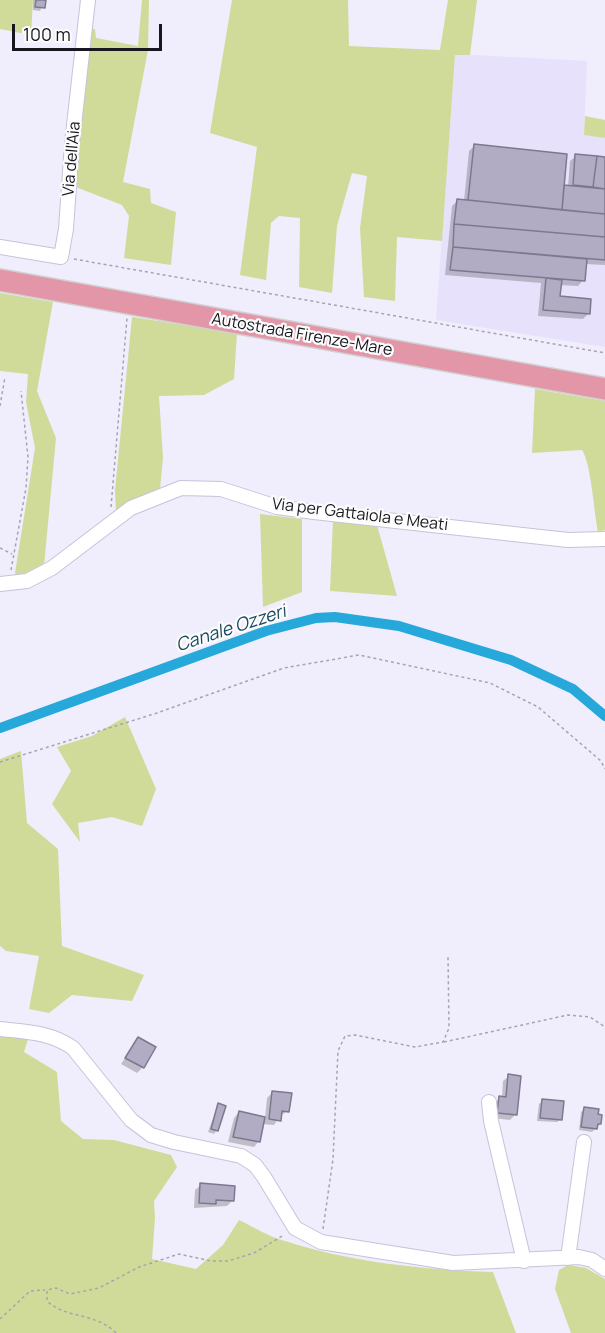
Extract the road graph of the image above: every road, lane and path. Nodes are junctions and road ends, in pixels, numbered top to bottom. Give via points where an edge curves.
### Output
1 (88, 0) edge
2 (0, 247) edge
3 (61, 257) junction
4 (0, 266) edge
5 (0, 280) edge
6 (127, 318) dead end
7 (605, 353) edge
8 (605, 374) edge
9 (5, 377) dead end
10 (605, 389) edge
11 (21, 391) dead end
12 (0, 406) edge
13 (111, 523) junction
14 (605, 539) edge
15 (0, 548) edge
16 (13, 554) junction
17 (4, 584) edge
18 (0, 762) edge
19 (605, 769) edge
20 (448, 956) dead end
21 (605, 1027) edge
22 (0, 1029) edge
23 (443, 1042) junction
24 (489, 1102) dead end
25 (584, 1142) dead end
26 (295, 1228) junction
27 (321, 1242) junction
28 (568, 1258) junction
29 (524, 1261) junction
30 (605, 1269) edge
31 (47, 1290) junction
32 (0, 1319) edge
33 (116, 1333) edge

1 - 3 street, Via dell'Aia
2 - 3 street
3 - 7 path
4 - 8 highway, Autostrada Firenze-Mare
5 - 10 highway, Autostrada Firenze-Mare
6 - 13 path via 110,492
9 - 12 path
11 - 16 path via 28,457
13 - 14 street, Via per Gattaiola e Meati via 156,497 201,486 277,507 314,512 568,540
13 - 17 street, Via per Gattaiola e Meati via 52,568 27,581
15 - 16 path
16 - 17 path
18 - 19 path via 284,668 359,655 490,684 538,707 601,761
20 - 23 path via 449,1028
21 - 23 path via 590,1017 568,1015
22 - 26 street via 42,1033 74,1048 131,1120 151,1135 248,1160 264,1177
23 - 27 path via 415,1047 374,1037 345,1036 338,1051 333,1160
24 - 29 street
25 - 28 street
26 - 27 street
26 - 31 path via 254,1253 228,1262 179,1254 139,1267 99,1288 70,1294 56,1288
27 - 29 street via 453,1263
28 - 29 street
28 - 30 street via 592,1260
31 - 32 path via 30,1291
31 - 33 path via 47,1301 57,1310 105,1322

